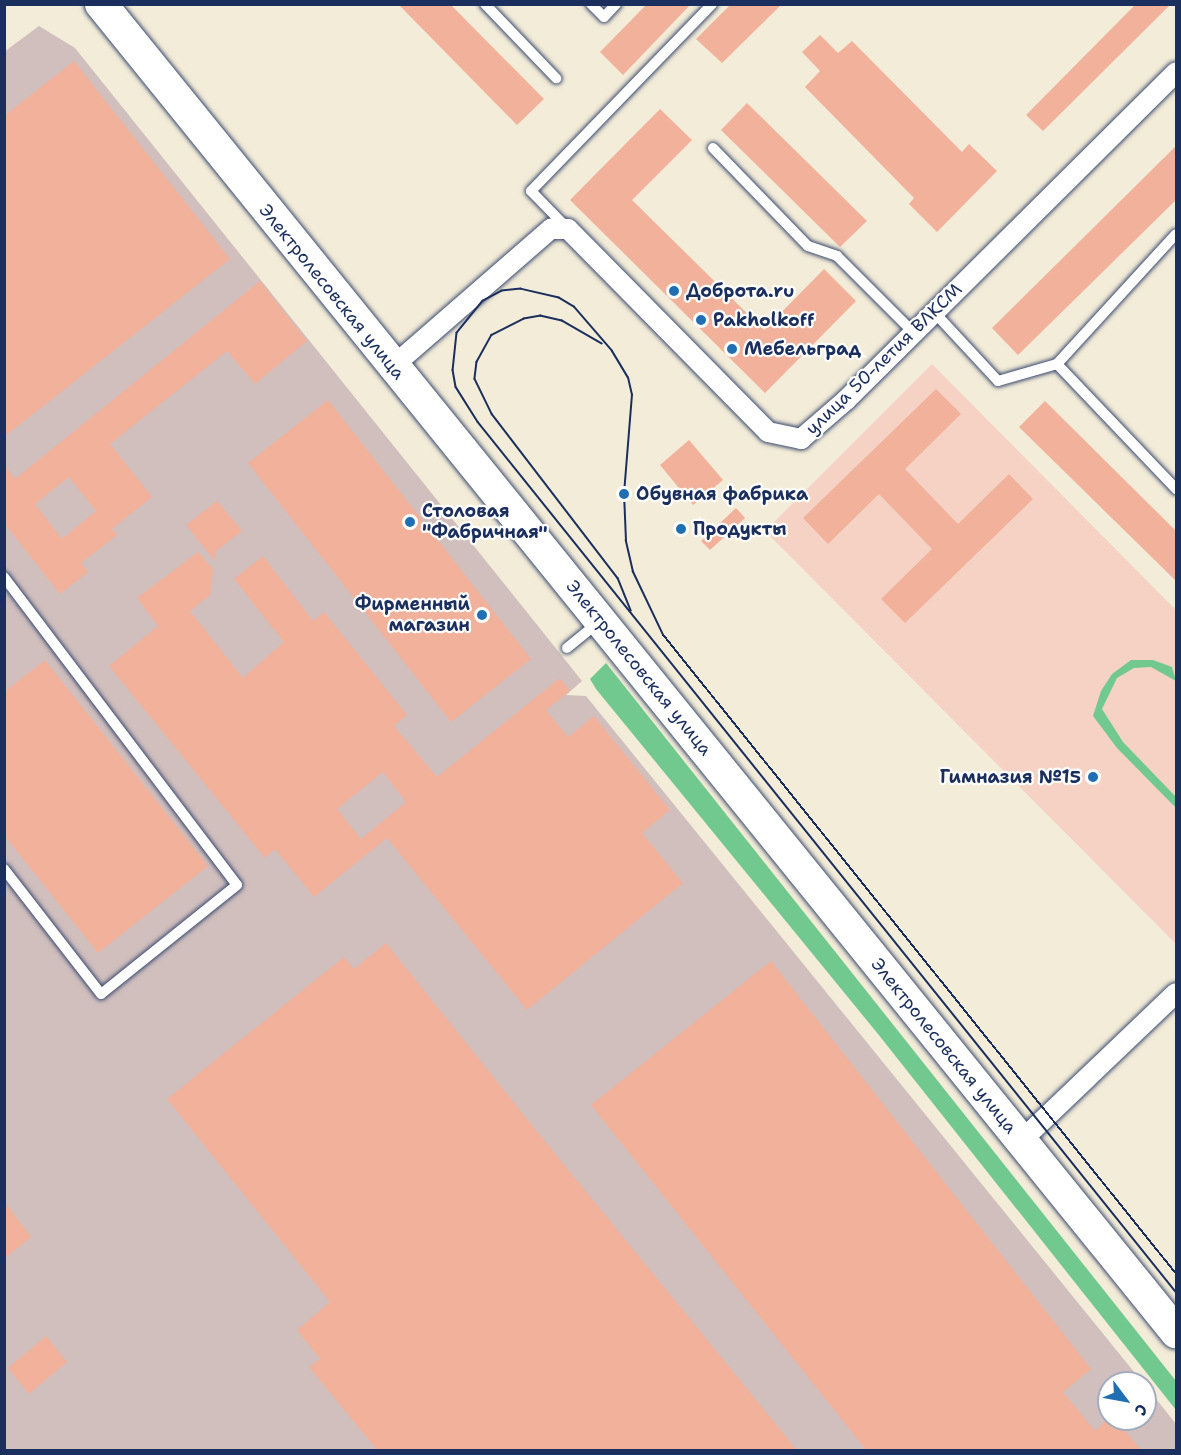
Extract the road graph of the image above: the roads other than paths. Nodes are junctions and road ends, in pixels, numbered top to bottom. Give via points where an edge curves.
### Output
1 (485, 4) edge
2 (591, 4) edge
3 (616, 4) edge
4 (712, 4) edge
5 (106, 8) edge
6 (1176, 72) edge
7 (556, 78) dead end
8 (713, 148) dead end
9 (568, 229) junction
10 (1176, 234) edge
11 (934, 312) junction
12 (914, 333) junction
13 (1057, 364) junction
14 (392, 367) junction
15 (1176, 489) edge
16 (4, 578) edge
17 (600, 621) junction
18 (567, 648) dead end
19 (4, 869) edge
20 (1176, 993) edge
21 (1021, 1140) junction
22 (1176, 1332) edge

1 - 7 lane
2 - 3 lane via 604,17
4 - 9 lane via 531,191
5 - 14 main road, Электролесовская улица
6 - 11 street, улица 50-летия ВЛКСМ
8 - 12 lane via 808,246 837,256
9 - 12 street, улица 50-летия ВЛКСМ via 768,432 801,439
9 - 14 street via 551,229
10 - 13 lane
11 - 12 street, улица 50-летия ВЛКСМ
11 - 13 lane via 998,381
13 - 15 lane
14 - 17 main road, Электролесовская улица
16 - 19 lane via 237,885 101,994
17 - 18 lane
17 - 21 main road, Электролесовская улица
20 - 21 street
21 - 22 main road, Электролесовская улица

